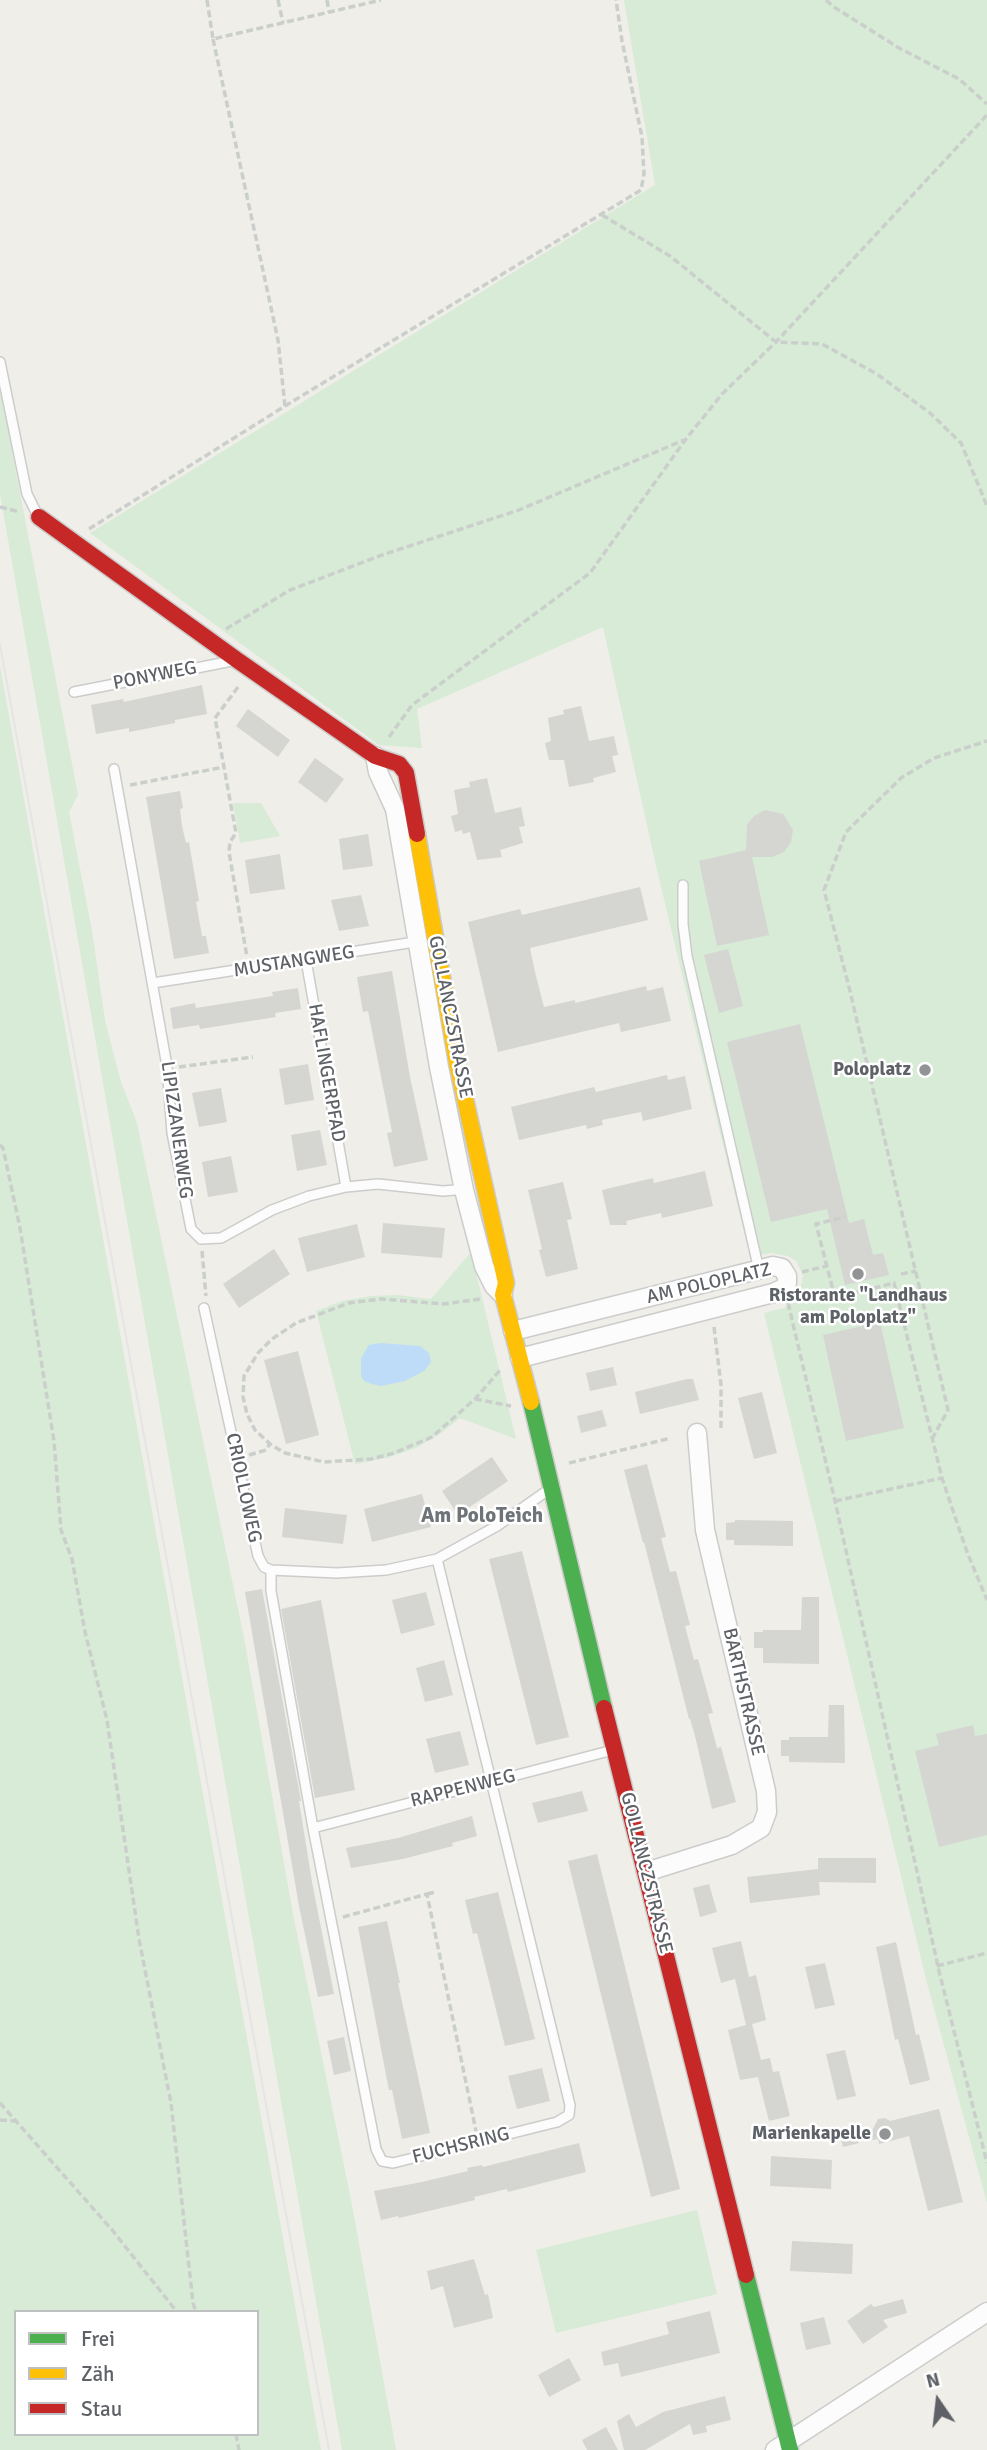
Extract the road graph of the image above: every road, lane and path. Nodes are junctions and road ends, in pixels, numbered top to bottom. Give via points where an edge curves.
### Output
1 (207, 0) edge
2 (278, 0) edge
3 (327, 0) edge
4 (381, 0) edge
5 (616, 0) edge
6 (826, 0) edge
7 (329, 12) junction
8 (283, 23) junction
9 (212, 39) junction
10 (987, 104) edge
11 (987, 115) edge
12 (601, 214) junction
13 (776, 342) junction
14 (0, 362) edge
15 (285, 406) junction
16 (686, 439) junction
17 (987, 506) edge
18 (38, 517) joint
19 (60, 534) junction
20 (208, 640) junction
21 (237, 660) junction
22 (245, 678) dead end
23 (74, 692) dead end
24 (987, 741) edge
25 (376, 756) junction
26 (224, 768) junction
27 (114, 769) dead end
28 (118, 788) junction
29 (682, 885) dead end
30 (426, 940) junction
31 (306, 960) junction
32 (249, 969) junction
33 (153, 983) junction
34 (253, 1057) dead end
35 (167, 1069) junction
36 (0, 1145) edge
37 (346, 1186) junction
38 (484, 1186) junction
39 (464, 1190) junction
40 (845, 1217) dead end
41 (201, 1239) junction
42 (827, 1266) junction
43 (814, 1269) dead end
44 (759, 1270) junction
45 (916, 1271) junction
46 (901, 1275) dead end
47 (784, 1288) junction
48 (803, 1293) dead end
49 (494, 1296) junction
50 (835, 1298) junction
51 (204, 1308) joint
52 (710, 1308) junction
53 (513, 1331) junction
54 (520, 1358) junction
55 (503, 1368) dead end
56 (475, 1399) junction
57 (513, 1407) dead end
58 (721, 1430) dead end
59 (697, 1433) dead end
60 (671, 1438) dead end
61 (932, 1438) junction
62 (270, 1444) junction
63 (237, 1458) junction
64 (563, 1464) dead end
65 (942, 1478) junction
66 (553, 1487) junction
67 (835, 1501) junction
68 (437, 1559) junction
69 (271, 1570) junction
70 (987, 1600) edge
71 (614, 1750) junction
72 (492, 1782) junction
73 (313, 1828) junction
74 (646, 1872) junction
75 (436, 1892) dead end
76 (427, 1894) junction
77 (331, 1920) junction
78 (987, 1953) edge
79 (937, 1966) junction
80 (0, 2103) edge
81 (0, 2120) edge
82 (16, 2121) junction
83 (478, 2142) junction
84 (987, 2162) edge
85 (175, 2310) edge
86 (195, 2310) edge
87 (987, 2312) edge
88 (784, 2447) edge

1 - 9 path
2 - 8 path
3 - 7 path
4 - 7 path
5 - 12 path via 642,137 644,174 641,190
6 - 10 path via 959,79
7 - 8 path
8 - 9 path
9 - 15 path via 278,340
11 - 13 path
12 - 13 path via 670,256
12 - 15 path
13 - 16 path via 722,394
13 - 17 path via 822,344 877,374 930,413 961,443
14 - 18 lane via 27,494
15 - 19 path via 90,528 70,528
16 - 20 path via 519,510 290,590
16 - 25 path via 590,573 412,705
18 - 19 street
19 - 20 street
20 - 21 street
21 - 23 lane, PONYWEG
21 - 25 street
22 - 26 path via 215,718
24 - 45 path via 934,758 901,778 846,832 824,890
25 - 30 street, GOLLANCZSTRASSE via 378,772 395,809
26 - 28 path
26 - 32 path via 236,833 229,852
27 - 28 lane, LIPIZZANERWEG
28 - 33 lane, LIPIZZANERWEG
29 - 44 lane via 687,956
30 - 31 lane, MUSTANGWEG
30 - 38 street, GOLLANCZSTRASSE
30 - 39 street, GOLLANCZSTRASSE
31 - 32 lane, MUSTANGWEG
31 - 37 lane, HAFLINGERPFAD
32 - 33 lane, MUSTANGWEG
33 - 35 lane, LIPIZZANERWEG
34 - 35 path
35 - 41 lane, LIPIZZANERWEG via 177,1160 191,1229
36 - 86 path via 20,1228 52,1427 61,1530 72,1559 107,1720 139,1939 171,2103
37 - 39 lane
37 - 41 lane via 272,1210 221,1238
38 - 39 lane
38 - 49 street, GOLLANCZSTRASSE via 506,1283
39 - 49 street, GOLLANCZSTRASSE
40 - 42 path via 817,1224
41 - 51 path
42 - 43 path
42 - 50 path
44 - 47 street, AM POLOPLATZ via 782,1268 787,1276
44 - 53 street, AM POLOPLATZ
45 - 46 path
45 - 61 path via 948,1410
47 - 52 street, AM POLOPLATZ
47 - 67 path
48 - 50 path via 818,1300
49 - 53 street, GOLLANCZSTRASSE
49 - 62 path via 444,1304 381,1299 349,1303 285,1329 258,1353 244,1376 247,1414
50 - 61 path via 894,1283
51 - 63 lane, CRIOLLOWEG
52 - 54 street, AM POLOPLATZ
52 - 58 path via 721,1385
53 - 54 street, GOLLANCZSTRASSE
54 - 66 street, GOLLANCZSTRASSE
55 - 56 path
56 - 57 path
56 - 62 path via 432,1437 394,1454 324,1462
59 - 74 street, BARTHSTRASSE via 705,1530 766,1791 766,1812 761,1828 732,1845
60 - 64 path
61 - 65 path
62 - 63 path via 266,1450
63 - 69 lane, CRIOLLOWEG via 258,1556
65 - 67 path
65 - 70 path
66 - 68 lane via 497,1526
66 - 71 street, GOLLANCZSTRASSE
67 - 79 path
68 - 69 lane via 386,1570
68 - 72 lane, FUCHSRING
69 - 73 lane, FUCHSRING
71 - 72 lane, RAPPENWEG
71 - 74 street, GOLLANCZSTRASSE
72 - 73 lane, RAPPENWEG
72 - 83 lane, FUCHSRING via 570,2105 569,2115 557,2122
73 - 77 lane, FUCHSRING
74 - 88 street, GOLLANCZSTRASSE
75 - 76 path
76 - 77 path
76 - 83 path
77 - 83 lane, FUCHSRING via 382,2161 393,2163
78 - 79 path
79 - 84 path
80 - 82 path
81 - 82 path
82 - 85 path
87 - 88 street

